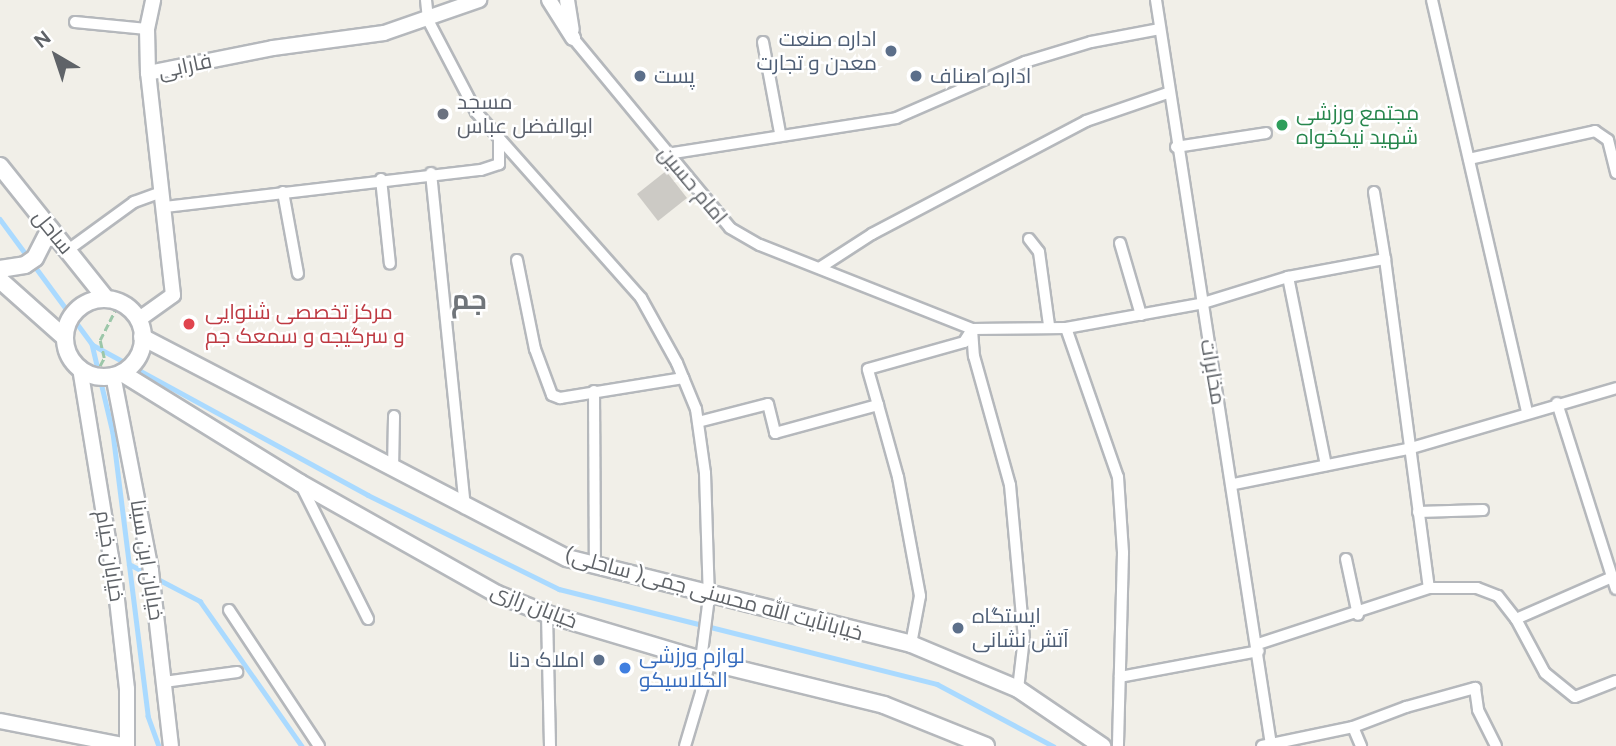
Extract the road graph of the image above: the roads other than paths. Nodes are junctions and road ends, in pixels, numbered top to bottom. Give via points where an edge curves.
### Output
1 (153, 0) edge
2 (426, 0) edge
3 (479, 0) edge
4 (548, 0) edge
5 (567, 0) edge
6 (1156, 0) edge
7 (1432, 0) edge
8 (428, 20) junction
9 (75, 22) dead end
10 (147, 29) junction
11 (1160, 29) junction
12 (573, 38) junction
13 (764, 42) dead end
14 (148, 73) junction
15 (1168, 93) junction
16 (780, 133) junction
17 (1266, 133) dead end
18 (499, 137) junction
19 (1176, 147) junction
20 (667, 154) junction
21 (1468, 159) junction
22 (0, 166) edge
23 (431, 173) junction
24 (1616, 173) edge
25 (381, 179) junction
26 (162, 192) junction
27 (283, 192) junction
28 (1374, 192) dead end
29 (165, 207) junction
30 (50, 229) junction
31 (1029, 239) dead end
32 (1120, 243) dead end
33 (68, 250) junction
34 (1385, 259) junction
35 (517, 260) dead end
36 (390, 264) dead end
37 (821, 267) junction
38 (0, 269) edge
39 (298, 274) dead end
40 (1288, 277) junction
41 (3, 289) edge
42 (113, 301) junction
43 (1200, 304) junction
44 (1141, 315) junction
45 (138, 320) junction
46 (1049, 325) junction
47 (1066, 328) junction
48 (972, 329) junction
49 (142, 337) junction
50 (65, 338) junction
51 (88, 372) junction
52 (118, 374) junction
53 (683, 377) junction
54 (1616, 387) edge
55 (594, 391) junction
56 (1557, 403) junction
57 (878, 405) junction
58 (1527, 412) junction
59 (394, 416) dead end
60 (698, 422) junction
61 (1408, 449) junction
62 (1326, 465) junction
63 (393, 470) junction
64 (300, 483) junction
65 (1234, 484) junction
66 (465, 508) junction
67 (1483, 510) dead end
68 (1418, 512) junction
69 (1346, 559) dead end
70 (595, 566) junction
71 (1612, 577) junction
72 (1429, 588) junction
73 (1616, 589) edge
74 (709, 597) junction
75 (229, 610) dead end
76 (547, 614) junction
77 (1358, 615) junction
78 (368, 619) dead end
79 (1516, 619) junction
80 (911, 644) junction
81 (1258, 647) junction
82 (706, 661) junction
83 (237, 672) dead end
84 (1120, 677) junction
85 (1616, 681) edge
86 (164, 682) junction
87 (1018, 689) junction
88 (0, 721) edge
89 (1353, 727) junction
90 (1267, 745) edge
91 (127, 746) edge
92 (171, 746) edge
93 (319, 746) edge
94 (550, 746) edge
95 (685, 746) edge
96 (986, 746) edge
97 (1102, 746) edge
98 (1118, 746) edge
99 (1362, 746) edge
100 (1496, 746) edge

1 - 10 street
2 - 8 street
3 - 8 street, فارابی
4 - 12 street, امام حسین
5 - 12 street
6 - 11 street, مخابرات
7 - 21 street
8 - 14 street, فارابی via 384,33 273,48
8 - 18 street via 476,112
9 - 10 street
10 - 14 street
11 - 15 street, مخابرات
11 - 16 street via 1091,42 1025,62 896,118
12 - 20 street, امام حسین
13 - 16 street
14 - 26 street, فارابی
15 - 19 street, مخابرات
15 - 37 street via 1086,121 872,234
16 - 20 street
17 - 19 street
18 - 23 street via 499,164 481,170
18 - 53 street via 641,298
19 - 43 street, مخابرات
20 - 37 street, امام حسین via 730,228
21 - 24 street via 1595,131 1608,140
21 - 58 street
22 - 30 main road, ساحل
23 - 25 street
23 - 66 street
25 - 27 street
25 - 36 street
26 - 29 street, فارابی
26 - 33 street via 134,202
27 - 29 street
27 - 39 street
28 - 34 street
29 - 45 street, فارابی via 173,295
30 - 33 main road, ساحل
30 - 38 main road via 35,258 25,265
31 - 46 street via 1039,252
32 - 44 street
33 - 42 main road, ساحل
34 - 40 street
34 - 61 street
35 - 55 street via 547,390 560,398
37 - 48 street, امام حسین
40 - 43 street
40 - 62 street
41 - 50 main road
42 - 45 main road, ساحل
42 - 50 main road via 86,303 73,313
43 - 44 street
43 - 65 street, مخابرات
44 - 47 street
45 - 49 main road
46 - 47 street
46 - 48 street
47 - 84 street via 1118,477 1123,553
48 - 57 street via 964,342 868,369
48 - 87 street via 974,356 1010,485 1024,638
49 - 52 main road via 136,362
49 - 63 main road, خیابانآیت الله محسنی جمی( ساحلی)
50 - 51 main road via 69,355
51 - 52 main road
51 - 91 street, خیابان خیام via 127,689
52 - 64 main road, خیابان رازی
52 - 86 street, خیابان ابن سینا via 151,570
53 - 55 street
53 - 60 street
54 - 56 street
55 - 70 street
56 - 58 street
56 - 71 street
57 - 60 street via 775,433 768,404
57 - 80 street via 898,477 920,596
58 - 61 street
59 - 63 street
60 - 74 street via 705,473
61 - 62 street
61 - 68 street
62 - 65 street
63 - 66 main road, خیابانآیت الله محسنی جمی( ساحلی)
64 - 76 main road, خیابان رازی via 497,594
64 - 78 street
65 - 81 street, مخابرات
66 - 70 main road, خیابانآیت الله محسنی جمی( ساحلی) via 567,558
67 - 68 street
68 - 72 street
69 - 77 street
70 - 74 main road, خیابانآیت الله محسنی جمی( ساحلی)
71 - 73 street
71 - 79 street
72 - 77 street
72 - 79 street via 1477,588 1498,596
74 - 80 main road, خیابانآیت الله محسنی جمی( ساحلی)
74 - 82 street
75 - 93 street
76 - 82 main road, خیابان رازی
76 - 94 street
77 - 81 street
79 - 85 street via 1545,673 1575,697
80 - 87 main road, خیابانآیت الله محسنی جمی( ساحلی)
81 - 84 street
81 - 90 street, مخابرات
82 - 95 street
82 - 96 main road, خیابان رازی via 884,705
83 - 86 street
84 - 98 street
86 - 92 street, خیابان ابن سینا
87 - 97 main road, خیابانآیت الله محسنی جمی( ساحلی)
88 - 91 street
89 - 90 street
89 - 99 street
89 - 100 street via 1475,688 1478,710

